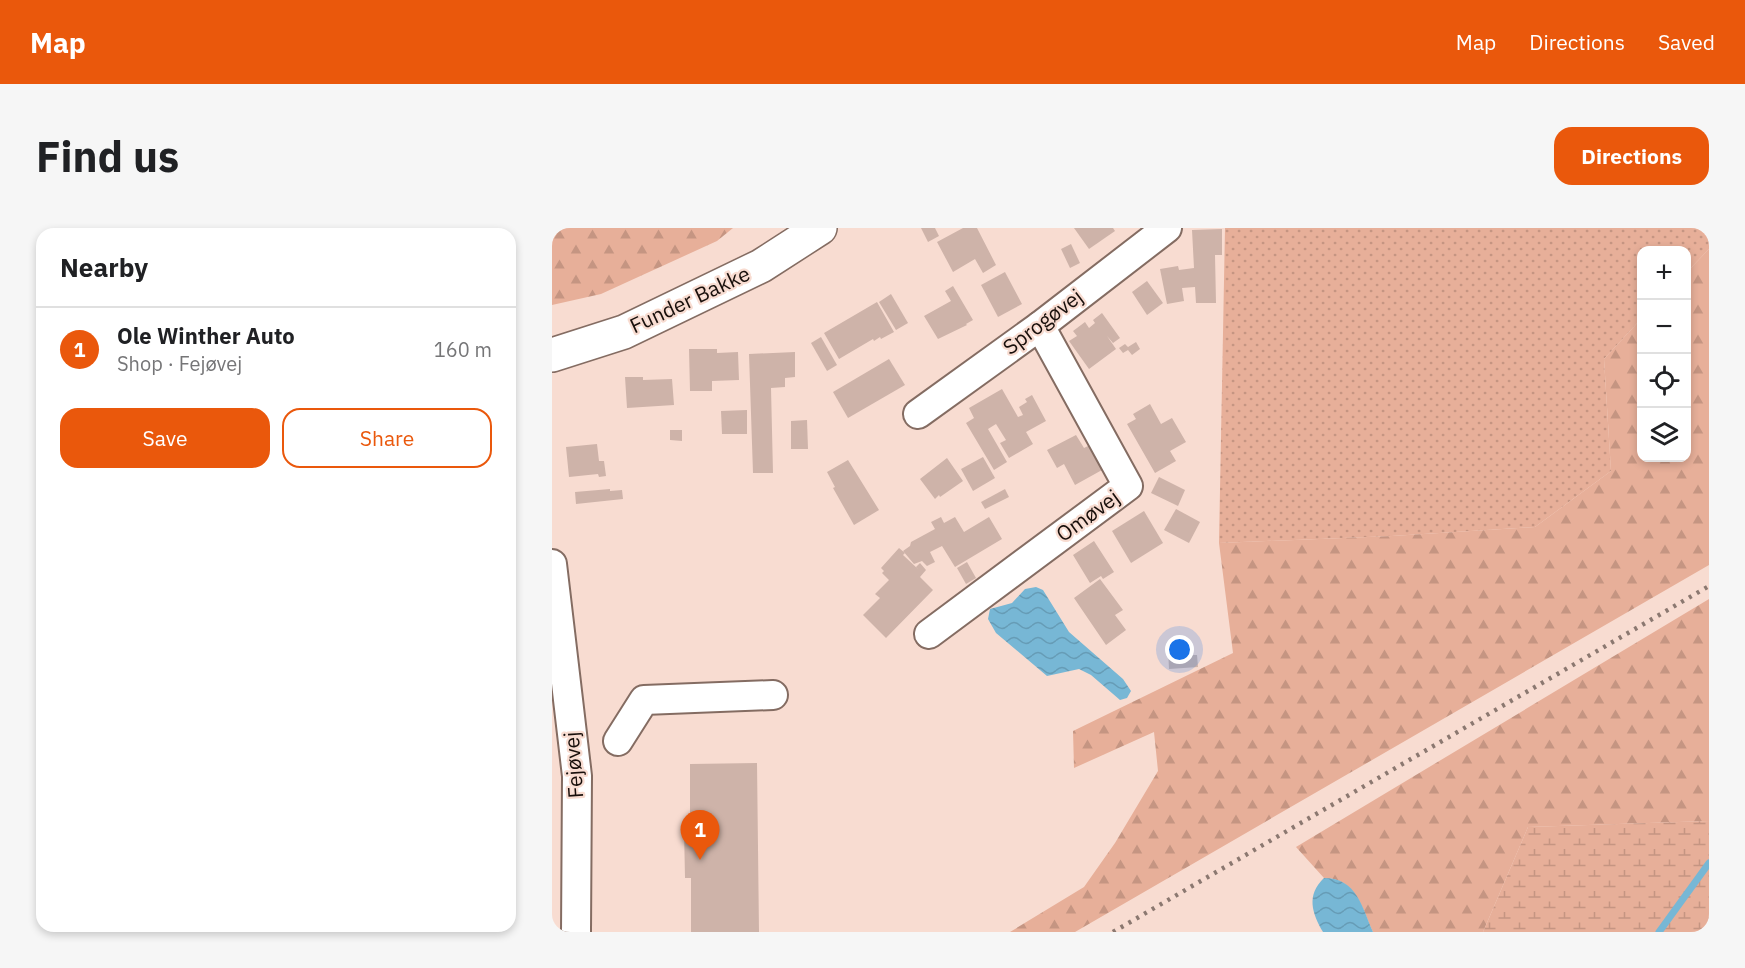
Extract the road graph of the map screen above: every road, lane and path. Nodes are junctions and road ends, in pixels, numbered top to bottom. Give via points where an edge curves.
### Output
1 (778, 228) edge
2 (820, 228) edge
3 (1167, 228) edge
4 (1040, 326) junction
5 (552, 336) edge
6 (552, 355) edge
7 (918, 414) dead end
8 (552, 564) edge
9 (929, 634) dead end
10 (772, 695) dead end
11 (618, 741) dead end
12 (565, 777) edge
13 (576, 932) edge

1 - 5 main road, Funder Bakke via 751,249 630,309
2 - 6 main road, Funder Bakke via 761,266 634,327
3 - 4 street, Sprogøvej
4 - 7 street, Sprogøvej
4 - 9 street, Omøvej via 1128,486
8 - 12 street, Fejøvej
10 - 11 street via 644,700
12 - 13 street, Fejøvej

